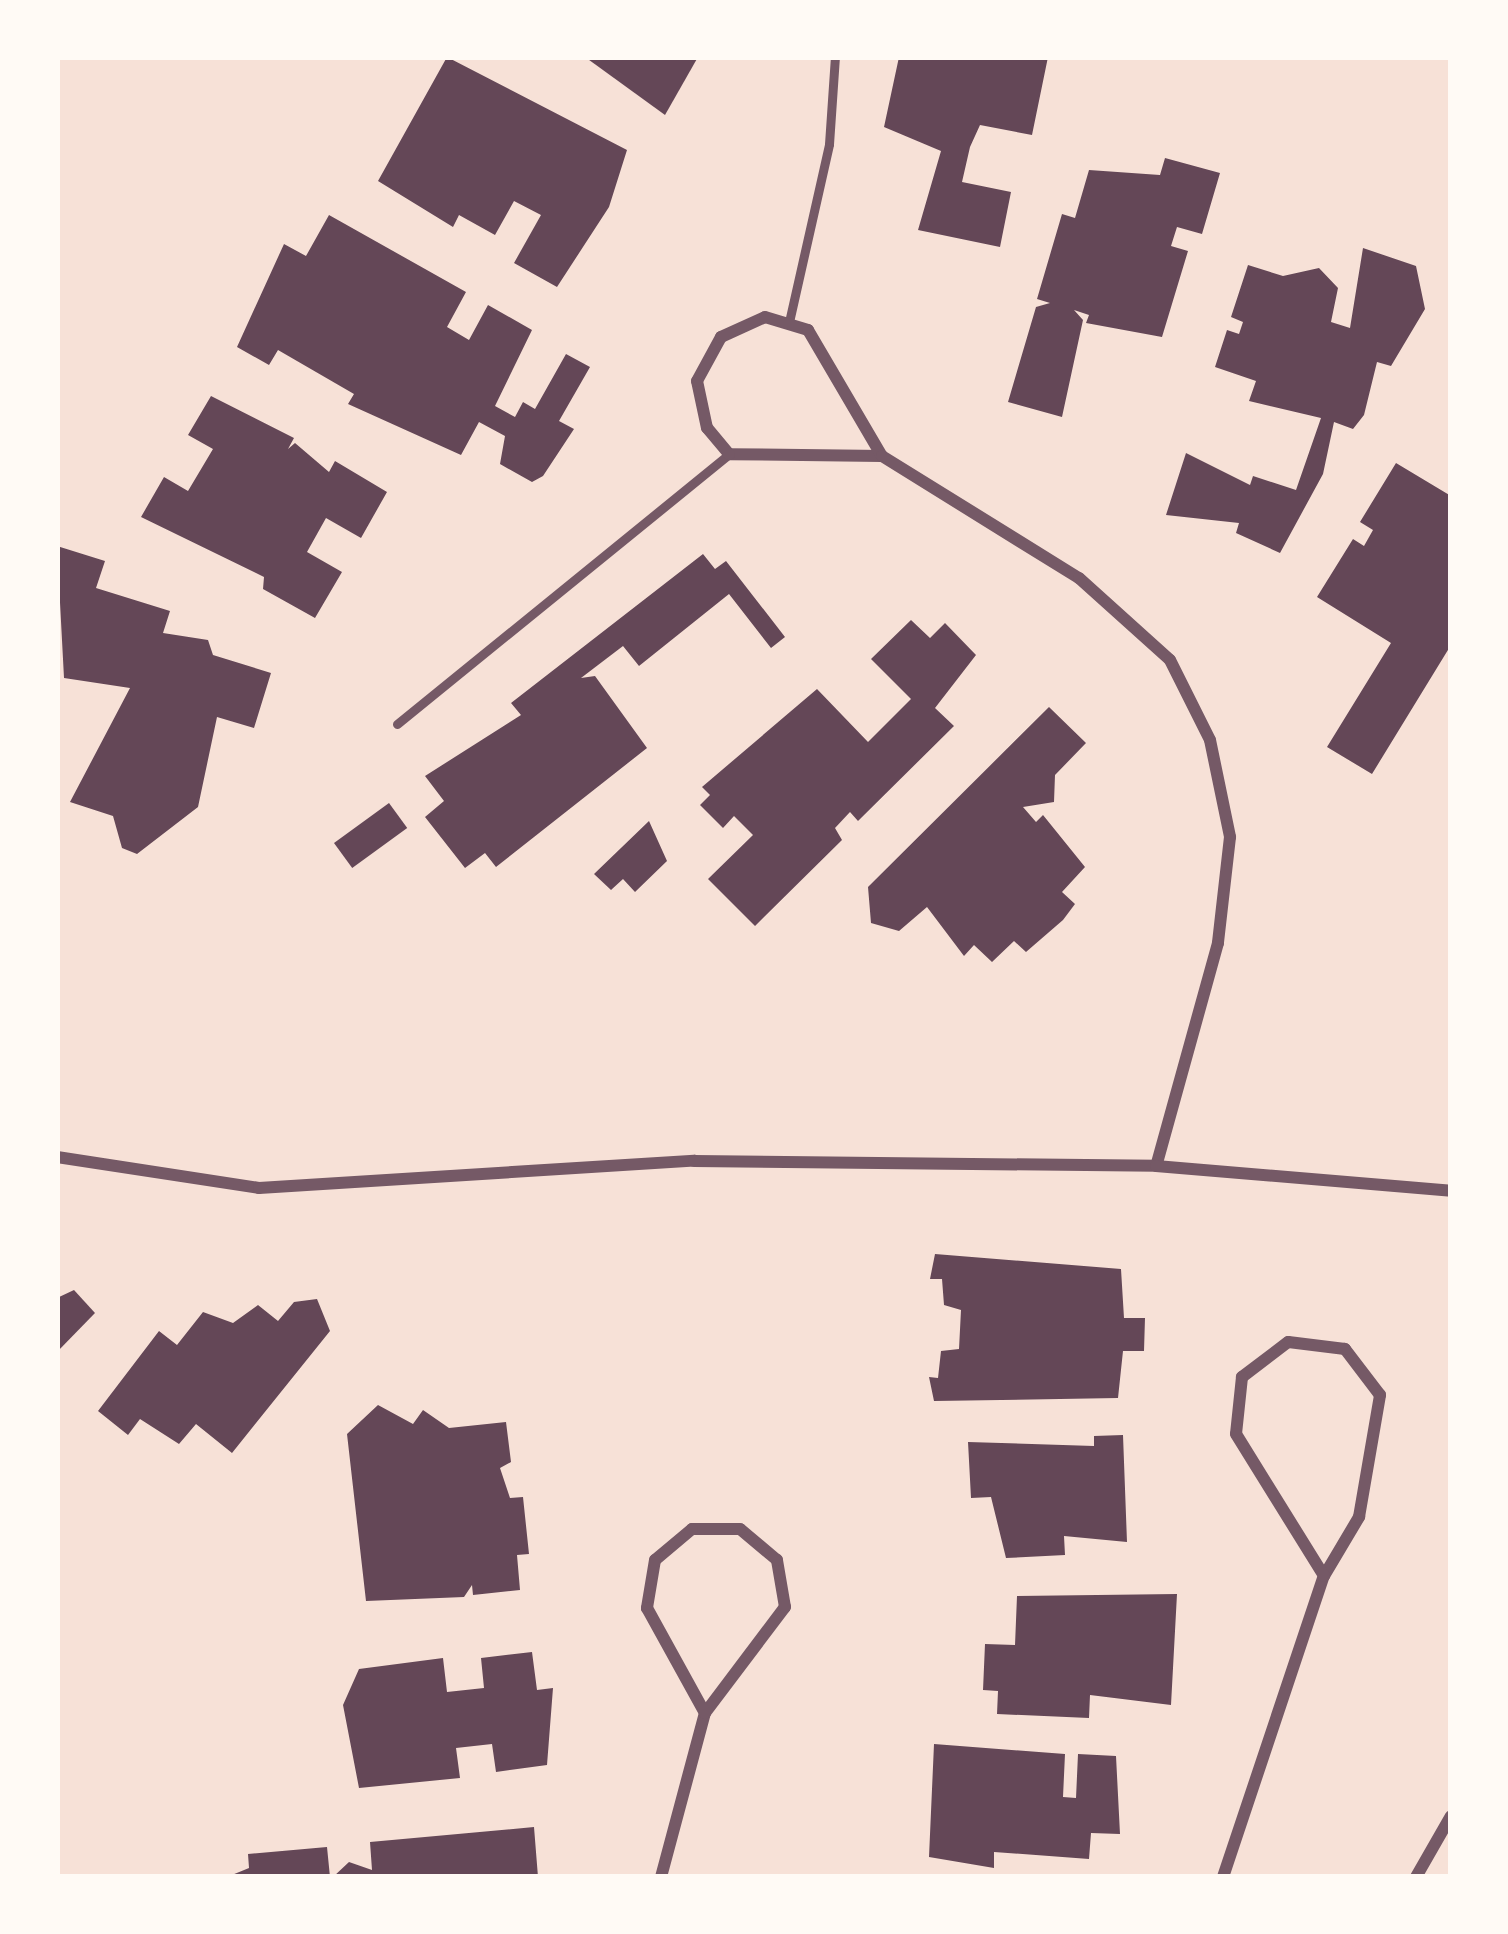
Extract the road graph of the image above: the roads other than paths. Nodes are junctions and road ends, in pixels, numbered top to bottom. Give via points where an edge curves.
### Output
1 (835, 57) edge
2 (789, 322) junction
3 (729, 454) junction
4 (882, 456) junction
5 (397, 724) dead end
6 (57, 1157) edge
7 (1156, 1166) junction
8 (1451, 1191) edge
9 (1324, 1576) junction
10 (705, 1713) junction
11 (1451, 1816) edge
12 (661, 1877) edge
13 (1223, 1877) edge
14 (1416, 1877) edge

1 - 2 lane via 829,144
2 - 3 street via 765,317 721,337 697,381 707,428
2 - 4 street via 808,330
3 - 4 street
3 - 5 lane
4 - 7 street via 1079,578 1170,660 1210,740 1230,837 1218,943
6 - 7 street via 259,1188 694,1161
7 - 8 street
9 - 9 street via 1359,1517 1380,1395 1345,1349 1288,1342 1242,1377 1236,1434
9 - 13 street
10 - 10 street via 785,1607 777,1560 740,1529 692,1529 655,1560 647,1608
10 - 12 street
11 - 14 street

